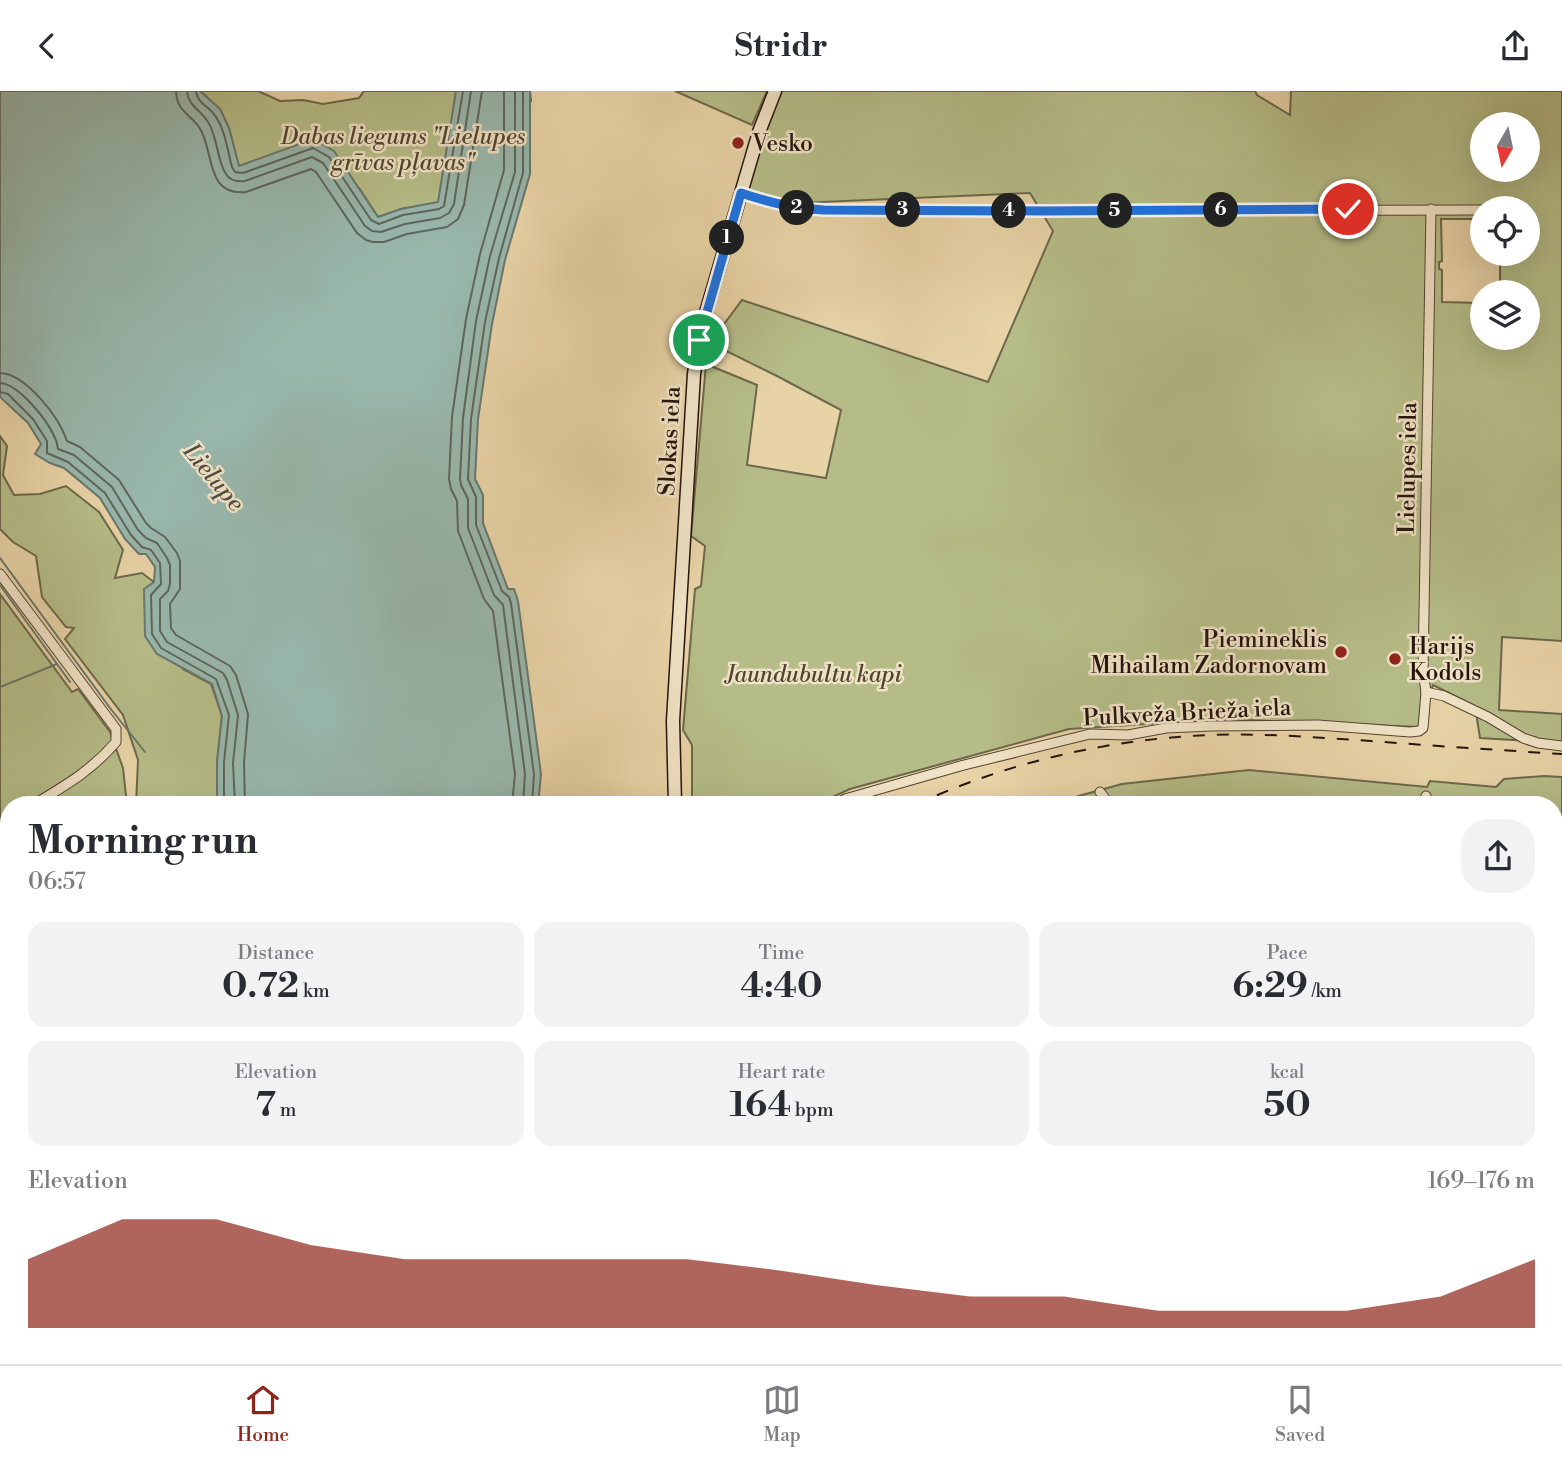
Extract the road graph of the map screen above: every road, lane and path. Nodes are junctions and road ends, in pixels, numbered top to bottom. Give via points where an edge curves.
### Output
1 (775, 91) edge
2 (741, 193) junction
3 (1431, 209) junction
4 (1470, 210) edge
5 (0, 573) edge
6 (1426, 692) junction
7 (1423, 728) joint
8 (1562, 746) edge
9 (1100, 792) dead end
10 (48, 796) edge
11 (675, 796) edge
12 (855, 796) edge
13 (1103, 796) edge

1 - 2 main road, Slokas iela
2 - 3 street via 784,206 824,210
2 - 11 main road, Slokas iela via 705,316 694,373 674,721
3 - 4 street
3 - 6 street, Lielupes iela
5 - 10 street via 116,730 117,742 101,759
6 - 7 street, Lielupes iela
6 - 8 street via 1488,717 1523,739
7 - 12 street, Pulkveža Brieža iela via 1410,732 1318,725 1212,726 1090,734
9 - 13 street

